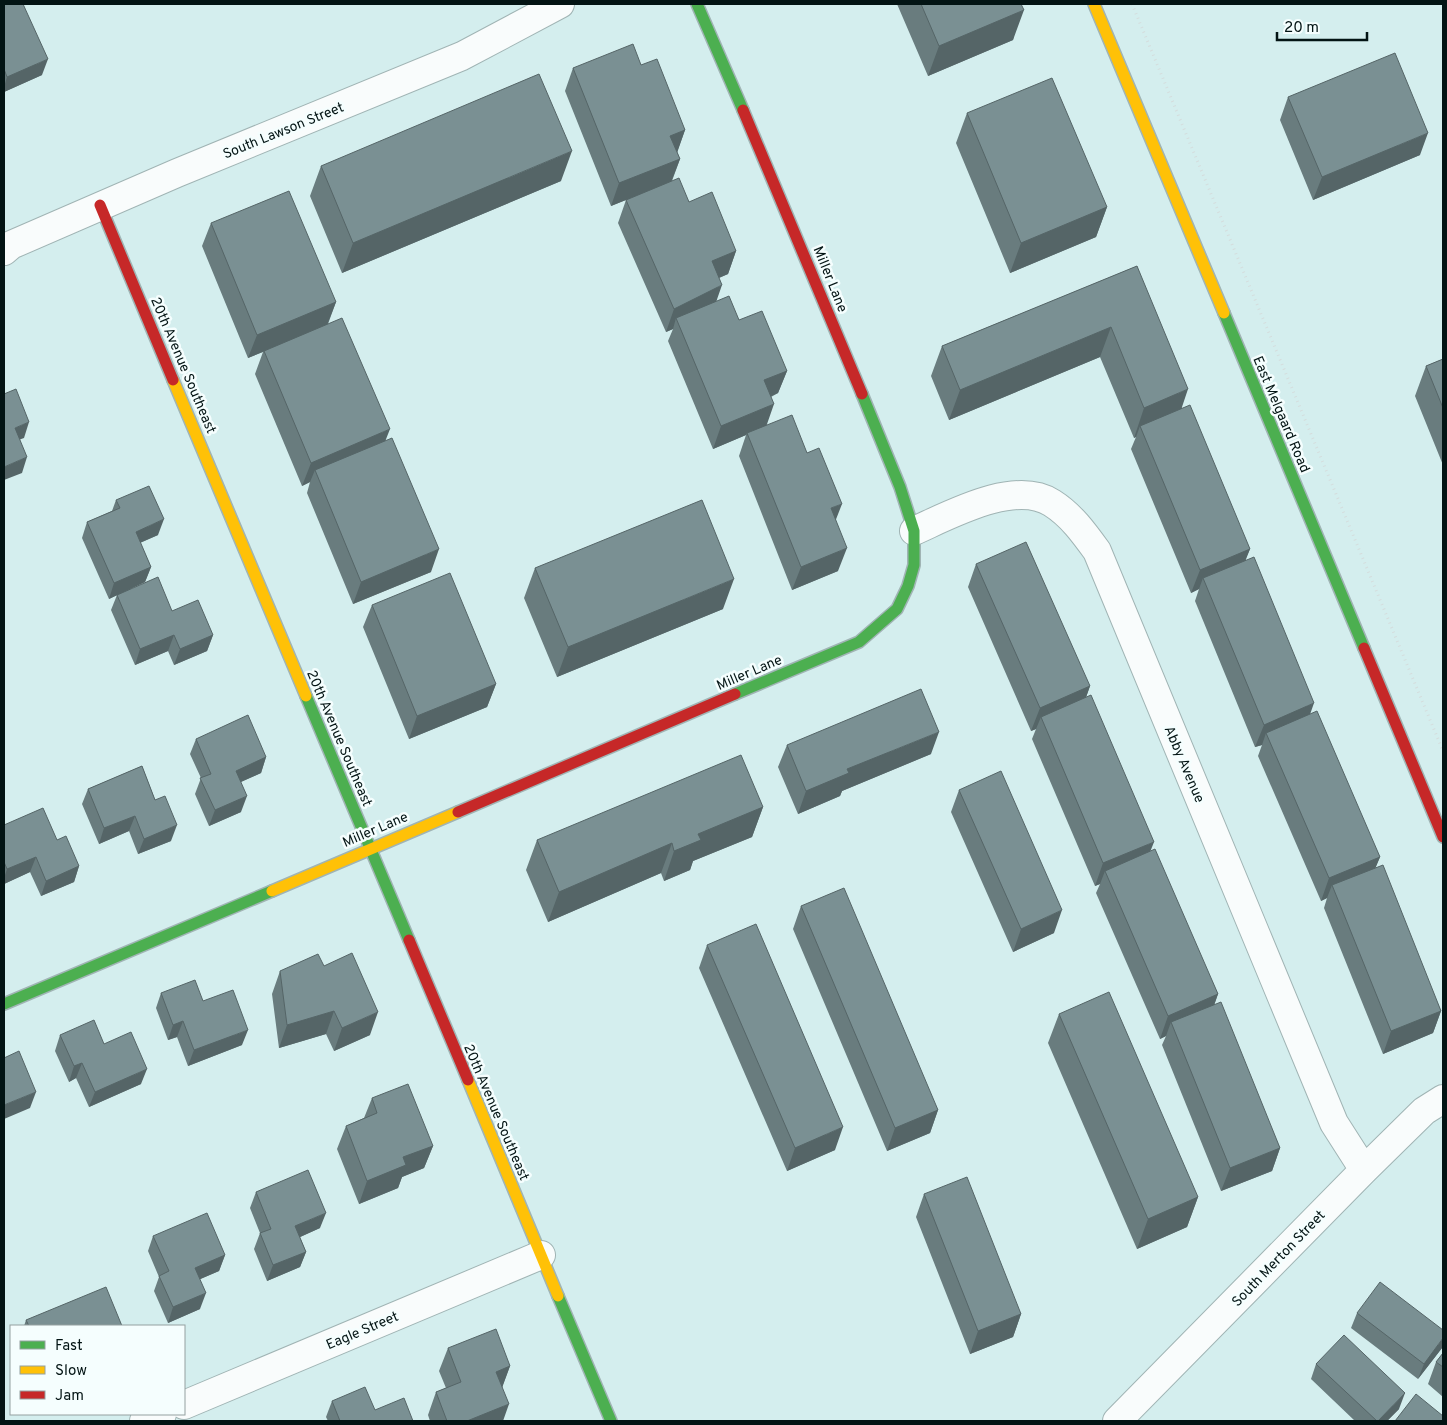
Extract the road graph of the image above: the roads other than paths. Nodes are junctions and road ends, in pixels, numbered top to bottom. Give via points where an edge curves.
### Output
1 (560, 4) edge
2 (697, 4) edge
3 (1094, 4) edge
4 (100, 205) junction
5 (4, 251) edge
6 (914, 531) junction
7 (1443, 837) edge
8 (370, 848) junction
9 (4, 1004) edge
10 (1443, 1099) edge
11 (1364, 1170) junction
12 (541, 1255) junction
13 (185, 1405) edge
14 (159, 1415) edge
15 (144, 1421) edge
16 (611, 1421) edge
17 (1117, 1421) edge

1 - 4 street, South Lawson Street via 462,56
2 - 6 street, Miller Lane via 778,190 900,487
3 - 7 street, East Melgaard Road
4 - 5 street, South Lawson Street
4 - 8 street, 20th Avenue Southeast
6 - 8 street, Miller Lane via 914,565 897,609 859,642
6 - 11 street, Abby Avenue via 961,510 1011,495 1034,495 1052,503 1075,522 1097,551 1334,1124
8 - 9 street, Miller Lane
8 - 12 street, 20th Avenue Southeast
10 - 11 street, South Merton Street via 1424,1111
11 - 17 street, South Merton Street
12 - 13 street, Eagle Street
12 - 16 street, 20th Avenue Southeast
14 - 15 street

